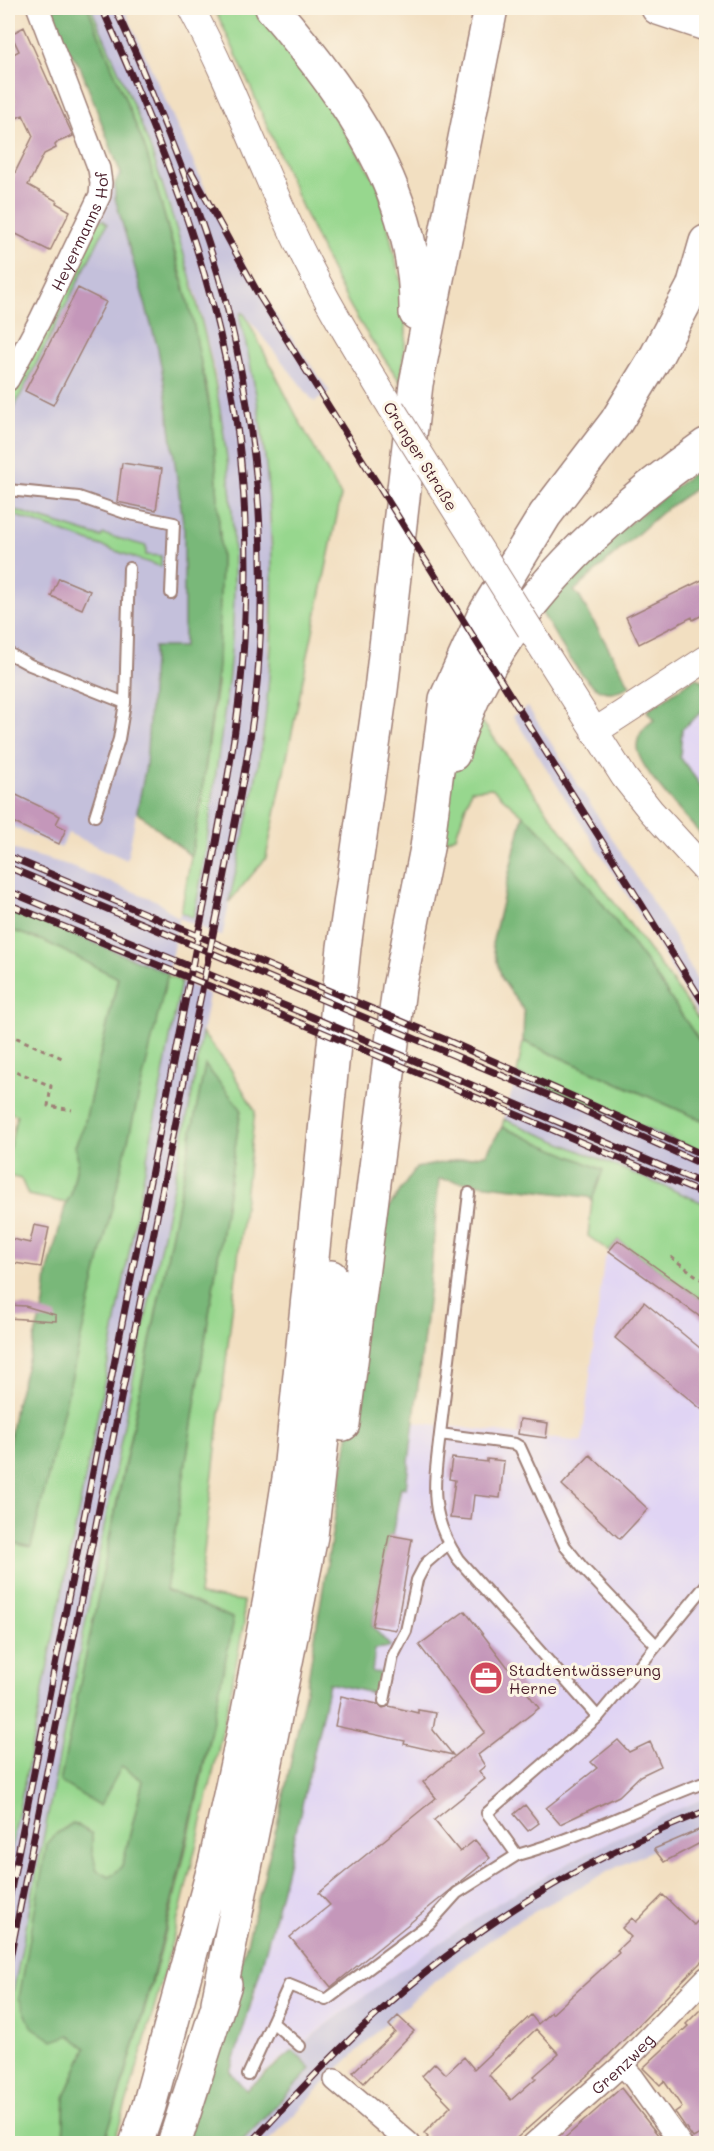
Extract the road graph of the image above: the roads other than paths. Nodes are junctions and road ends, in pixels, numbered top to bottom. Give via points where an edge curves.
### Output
1 (38, 8) edge
2 (191, 8) edge
3 (272, 8) edge
4 (491, 8) edge
5 (506, 8) edge
6 (658, 8) edge
7 (706, 24) edge
8 (706, 242) edge
9 (8, 380) edge
10 (416, 384) junction
11 (706, 445) edge
12 (8, 490) edge
13 (129, 568) dead end
14 (171, 593) dead end
15 (8, 653) edge
16 (706, 659) edge
17 (125, 703) junction
18 (594, 732) junction
19 (95, 816) dead end
20 (427, 848) junction
21 (706, 871) edge
22 (469, 1193) dead end
23 (344, 1418) junction
24 (441, 1434) junction
25 (321, 1451) junction
26 (448, 1544) junction
27 (706, 1585) edge
28 (656, 1645) junction
29 (384, 1701) dead end
30 (598, 1716) junction
31 (706, 1782) edge
32 (517, 1855) junction
33 (706, 1978) edge
34 (218, 2003) junction
35 (272, 2022) junction
36 (300, 2046) dead end
37 (622, 2065) junction
38 (248, 2075) dead end
39 (332, 2077) dead end
40 (136, 2144) edge
41 (174, 2144) edge
42 (410, 2144) edge
43 (533, 2144) edge
44 (681, 2144) edge

1 - 9 street, Heyermanns Hof via 101,183 100,195
2 - 18 street, Cranger Straße, bridge via 216,54 313,275 341,326
3 - 10 highway via 314,58 365,132 395,195 406,228 417,294
4 - 10 highway
5 - 25 highway via 449,308 378,816 336,1195
6 - 7 highway
8 - 20 highway via 693,286 657,356 616,422 545,515 480,624 446,699
10 - 40 highway via 381,690 343,959 290,1472 270,1599 215,1864
11 - 20 highway via 665,474 583,545 542,588 508,636 460,726
12 - 14 lane via 80,497 125,513 174,523
13 - 17 lane
15 - 17 lane
16 - 18 street
17 - 19 lane via 119,739
18 - 21 street, Cranger Straße via 651,811
20 - 23 highway via 399,988
22 - 24 lane
23 - 25 lane
23 - 34 highway via 292,1737 246,1928
24 - 26 lane via 434,1492
24 - 28 lane via 520,1447 565,1546
25 - 34 highway via 311,1536
26 - 29 lane via 426,1563 417,1580 406,1631 393,1656
26 - 30 lane
27 - 28 lane
28 - 30 lane
30 - 32 lane via 487,1813
31 - 32 lane via 555,1844
32 - 35 lane via 457,1893 430,1923 326,2000 289,1985
33 - 37 street, Grenzweg
34 - 41 highway
35 - 36 lane
35 - 38 lane
37 - 43 street, Grenzweg
37 - 44 street
39 - 42 street

